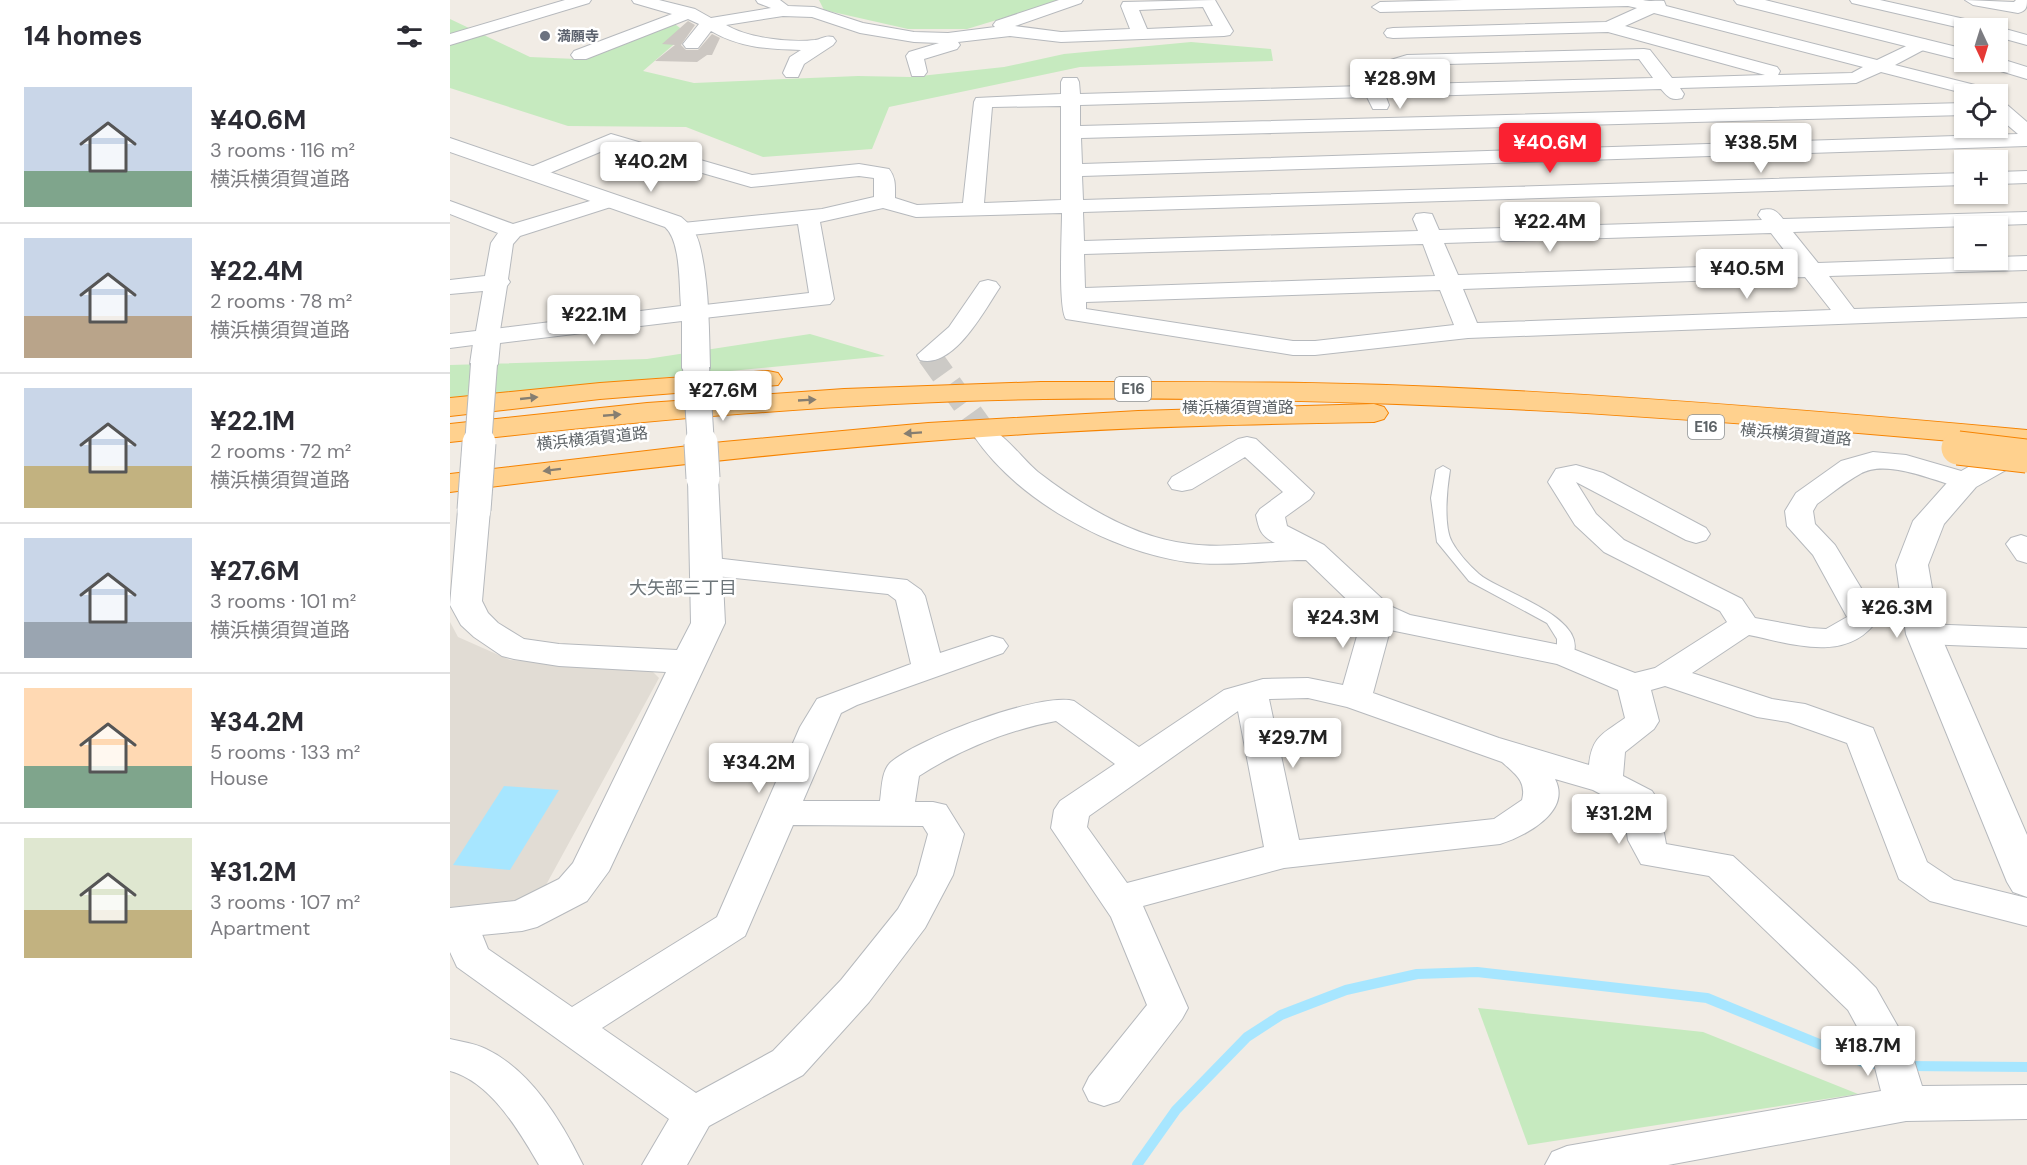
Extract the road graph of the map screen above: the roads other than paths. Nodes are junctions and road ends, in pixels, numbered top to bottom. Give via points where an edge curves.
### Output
1 (583, 0) edge
2 (640, 0) edge
3 (764, 0) edge
4 (831, 0) edge
5 (1075, 0) edge
6 (1669, 0) edge
7 (1743, 0) edge
8 (1858, 0) edge
9 (1973, 0) edge
10 (2024, 0) edge
11 (1626, 1) edge
12 (1455, 3) edge
13 (1378, 4) edge
14 (1651, 8) junction
15 (783, 11) junction
16 (814, 12) junction
17 (689, 14) junction
18 (1954, 22) edge
19 (709, 23) junction
20 (1609, 27) junction
21 (860, 28) junction
22 (1393, 33) junction
23 (1141, 34) junction
24 (2008, 35) edge
25 (972, 36) junction
26 (450, 40) edge
27 (2027, 40) edge
28 (589, 44) dead end
29 (692, 44) dead end
30 (1921, 44) junction
31 (818, 45) junction
32 (1954, 52) edge
33 (1407, 60) junction
34 (789, 65) dead end
35 (1881, 67) junction
36 (2008, 67) edge
37 (918, 72) dead end
38 (2027, 73) edge
39 (1801, 80) junction
40 (1667, 83) junction
41 (1954, 85) edge
42 (1070, 91) junction
43 (1375, 92) junction
44 (1954, 109) edge
45 (1692, 116) junction
46 (2008, 116) edge
47 (1387, 124) junction
48 (1071, 132) junction
49 (2027, 132) edge
50 (2027, 140) edge
51 (450, 145) edge
52 (1718, 150) junction
53 (1401, 159) junction
54 (1071, 170) junction
55 (533, 172) junction
56 (2027, 177) edge
57 (2008, 178) edge
58 (1954, 179) edge
59 (1747, 186) junction
60 (1416, 196) junction
61 (610, 201) junction
62 (884, 201) junction
63 (450, 207) edge
64 (1071, 207) junction
65 (973, 210) junction
66 (808, 217) junction
67 (2027, 218) edge
68 (1777, 226) junction
69 (681, 229) junction
70 (512, 231) junction
71 (1432, 237) junction
72 (1072, 248) junction
73 (2027, 262) edge
74 (1812, 270) junction
75 (498, 282) junction
76 (1449, 282) junction
77 (450, 287) edge
78 (988, 287) dead end
79 (1073, 295) junction
80 (2027, 310) edge
81 (695, 312) junction
82 (1848, 317) junction
83 (1468, 331) junction
84 (450, 341) edge
85 (485, 351) junction
86 (928, 355) dead end
87 (450, 407) edge
88 (1454, 412) junction
89 (1816, 418) junction
90 (450, 433) edge
91 (987, 435) tunnel mouth
92 (2027, 439) edge
93 (1957, 440) junction
94 (2027, 446) edge
95 (450, 453) edge
96 (2027, 456) edge
97 (1443, 470) dead end
98 (1965, 481) junction
99 (450, 483) edge
100 (1182, 483) dead end
101 (1696, 534) dead end
102 (2027, 544) edge
103 (1314, 551) junction
104 (2027, 554) edge
105 (706, 566) junction
106 (1379, 613) junction
107 (1744, 626) junction
108 (1923, 634) junction
109 (2027, 638) edge
110 (992, 646) dead end
111 (1565, 656) junction
112 (688, 662) junction
113 (928, 669) junction
114 (1650, 679) junction
115 (1251, 693) junction
116 (1355, 698) junction
117 (1511, 752) junction
118 (1138, 763) junction
119 (1605, 782) junction
120 (780, 813) junction
121 (896, 814) junction
122 (1284, 855) junction
123 (2027, 882) edge
124 (1118, 899) junction
125 (2027, 912) edge
126 (455, 922) edge
127 (570, 1028) junction
128 (450, 1055) edge
129 (1900, 1080) junction
130 (1104, 1089) dead end
131 (2027, 1102) edge
132 (694, 1114) junction
133 (561, 1165) edge
134 (664, 1165) edge
135 (1567, 1165) edge

1 - 26 street
2 - 17 street
3 - 15 street via 779,5
4 - 16 street
5 - 25 street
6 - 14 street
7 - 30 street
8 - 18 street
9 - 10 street via 2018,8
11 - 12 street
11 - 14 street
12 - 13 street
13 - 22 street
14 - 20 street
14 - 35 street
15 - 16 street
15 - 19 street
16 - 21 street
17 - 19 street
17 - 28 street
19 - 29 street
19 - 31 street via 755,43
20 - 22 street
20 - 39 street
21 - 25 street via 914,37
21 - 31 street
22 - 33 street
23 - 23 street via 1129,6 1209,2 1224,30
23 - 25 street via 1061,37 1010,31
24 - 27 street
25 - 37 street via 915,56
30 - 32 street
30 - 35 street
31 - 34 street
33 - 40 street via 1644,54
33 - 43 street via 1367,73
35 - 39 street via 1857,78
35 - 41 street
36 - 38 street
39 - 40 street
40 - 43 street
40 - 45 street
42 - 43 street
42 - 48 street
42 - 65 street via 983,102
43 - 47 street
44 - 45 street
45 - 47 street
45 - 52 street
46 - 49 street
47 - 48 street
47 - 53 street
48 - 54 street
50 - 52 street
51 - 55 street
52 - 53 street
52 - 59 street
53 - 54 street
53 - 60 street
54 - 64 street
55 - 61 street
55 - 62 street via 611,140 751,181 859,170 882,173
56 - 57 street
58 - 59 street
59 - 60 street
59 - 68 street
60 - 64 street
60 - 71 street
61 - 69 street via 673,222
61 - 70 street
62 - 65 street via 916,211
62 - 66 street
63 - 70 street
64 - 65 street
64 - 72 street
66 - 69 street
66 - 81 street via 822,299
67 - 68 street
68 - 71 street
68 - 74 street
69 - 81 street via 687,243
70 - 75 street via 502,243
71 - 72 street
71 - 76 street
72 - 79 street
73 - 74 street
74 - 76 street
74 - 82 street
75 - 77 street
75 - 85 street
76 - 79 street
76 - 83 street
78 - 86 street via 958,332
79 - 83 street via 1074,314 1293,348
80 - 82 street
81 - 85 street
81 - 105 street, bridge
82 - 83 street
84 - 85 street
85 - 112 street, bridge via 465,601 474,618 514,648 559,655
87 -> 89 highway via 733,381 874,374 1057,372 1558,391 1674,400
88 - 93 highway, 横浜横須賀道路 / E16
88 - 95 highway, 横浜横須賀道路 / E16 via 1230,406 988,410 699,428
88 -> 99 highway via 1194,417 999,427 757,448
90 -> 89 highway, 横浜横須賀道路 / E16 via 739,404 1048,390 1412,393
89 - 93 highway, 横浜横須賀道路 / E16
91 - 103 street via 999,452 1051,495 1121,536 1185,552 1236,555
92 - 93 highway, 横浜横須賀道路 / E16
93 - 96 highway, 横浜横須賀道路 / E16, bridge
94 - 98 street
97 - 111 lane via 1438,498 1444,542 1474,578 1552,620 1566,639
98 - 107 street via 1906,463 1873,460 1851,467 1806,499 1799,511 1801,526 1825,551 1863,619 1831,639
98 - 108 street via 1929,521 1912,565
100 - 103 street via 1246,445 1300,494 1270,515 1274,531
101 - 107 street via 1593,479 1576,473 1566,475 1562,482 1584,519 1614,546 1731,605
102 - 104 street via 2021,544
103 - 106 street
105 - 112 street via 708,623
105 - 113 street via 896,586 910,596
106 - 111 street via 1401,623
106 - 116 street
107 - 114 street
108 - 109 street
108 - 123 street
110 - 113 street
111 - 114 street
112 - 126 street via 589,871 573,890 522,916
113 - 120 street via 829,706
114 - 119 street via 1642,721 1608,748
114 - 125 street via 1769,710 1793,712 1861,736 1912,870 1942,891
115 - 116 street via 1308,688
115 - 118 street via 1236,697
115 - 122 street
116 - 117 street
117 - 119 street
117 - 122 street via 1535,772 1542,789 1539,806 1523,821 1500,831
118 - 121 street via 1062,709 1035,712 922,756 902,771
118 - 124 street via 1072,810 1069,828
119 - 129 street via 1640,800 1646,840 1654,855 1720,865 1862,999
120 - 121 street
120 - 127 street via 732,926
121 - 132 street via 933,814 946,834 935,875 912,918 855,991 788,1063
122 - 124 street
124 - 130 street via 1128,913 1168,1008
126 - 127 street via 471,957
127 - 132 street
128 - 133 street via 470,1060 503,1083 537,1125
129 - 131 street
129 - 135 street
132 - 134 street

